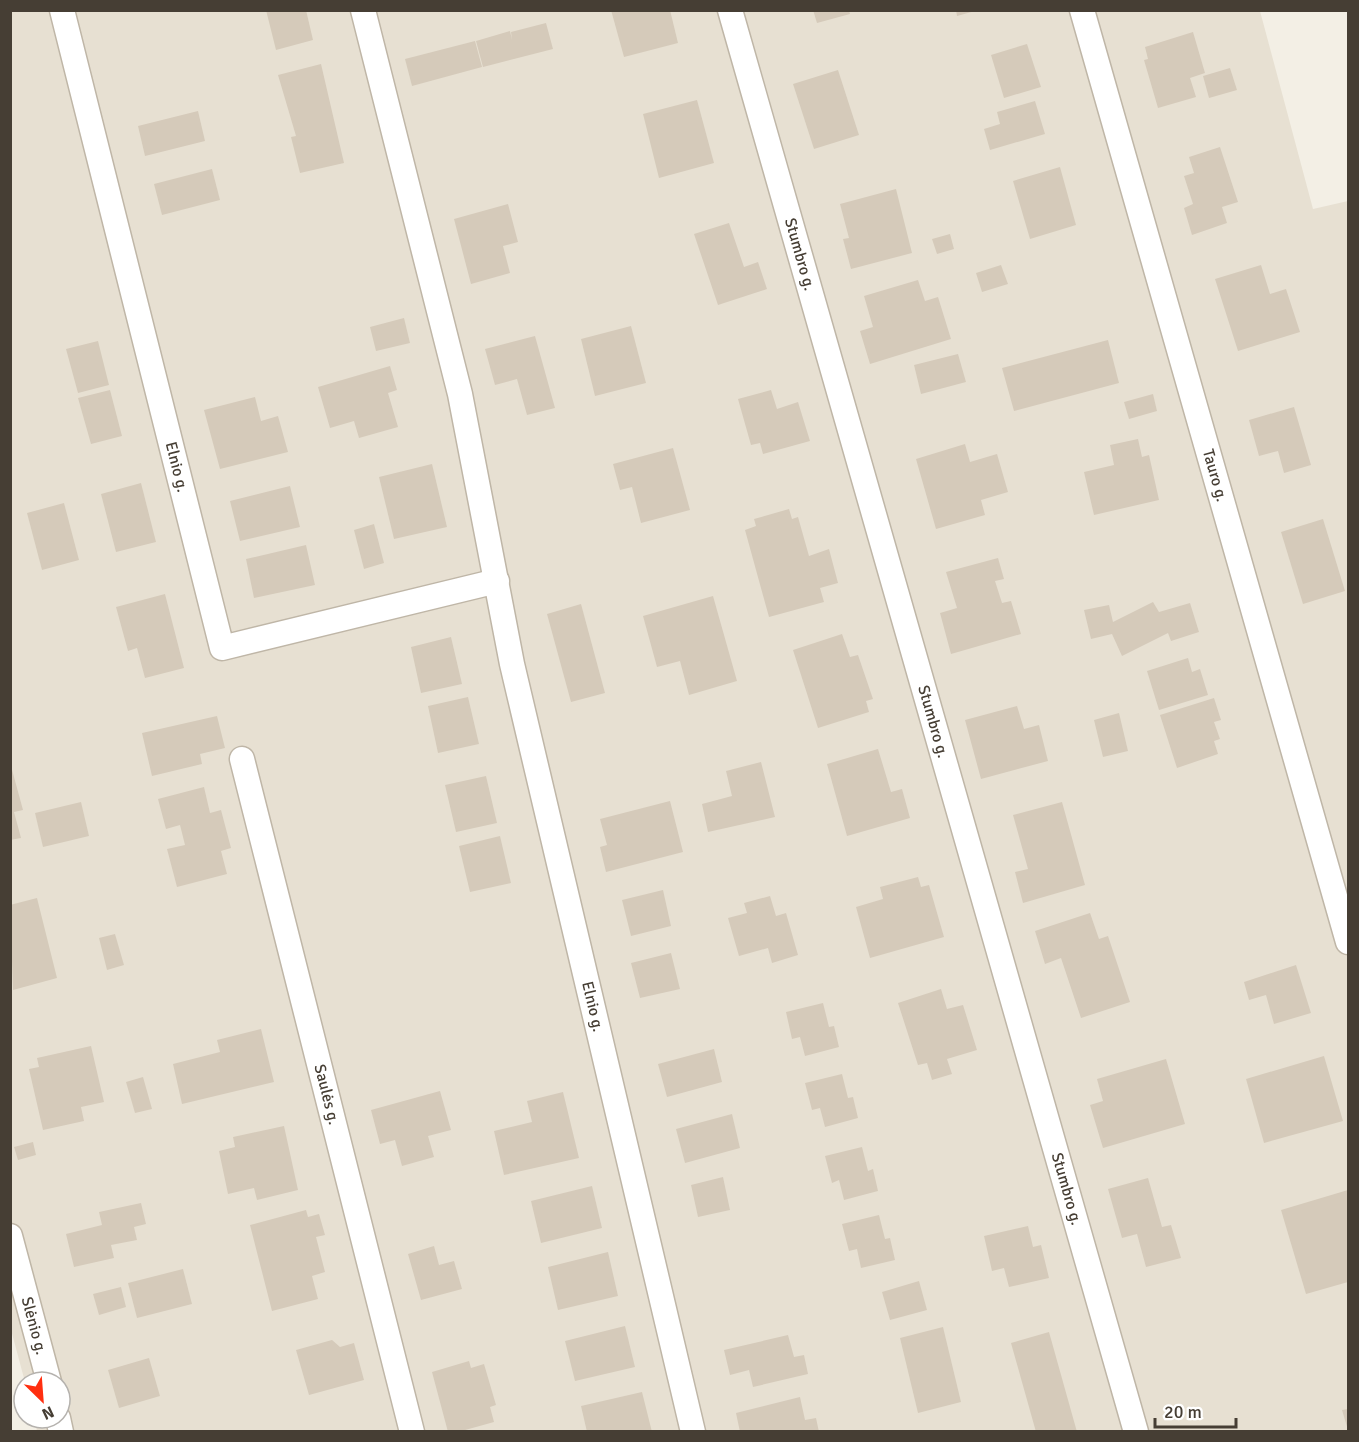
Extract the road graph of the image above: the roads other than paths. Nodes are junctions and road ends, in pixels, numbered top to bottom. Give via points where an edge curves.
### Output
1 (62, 10) edge
2 (363, 10) edge
3 (730, 10) edge
4 (1082, 10) edge
5 (497, 581) junction
6 (242, 759) dead end
7 (1348, 942) edge
8 (10, 1236) edge
9 (45, 1370) edge
10 (412, 1431) edge
11 (693, 1431) edge
12 (1136, 1431) edge

1 - 5 street, Elnio g. via 222,648
2 - 5 street, Elnio g. via 460,394
3 - 12 street, Stumbro g.
4 - 7 street, Tauro g.
5 - 11 street, Elnio g. via 512,664
6 - 10 street, Saulės g.
8 - 9 street, Slėnio g.

